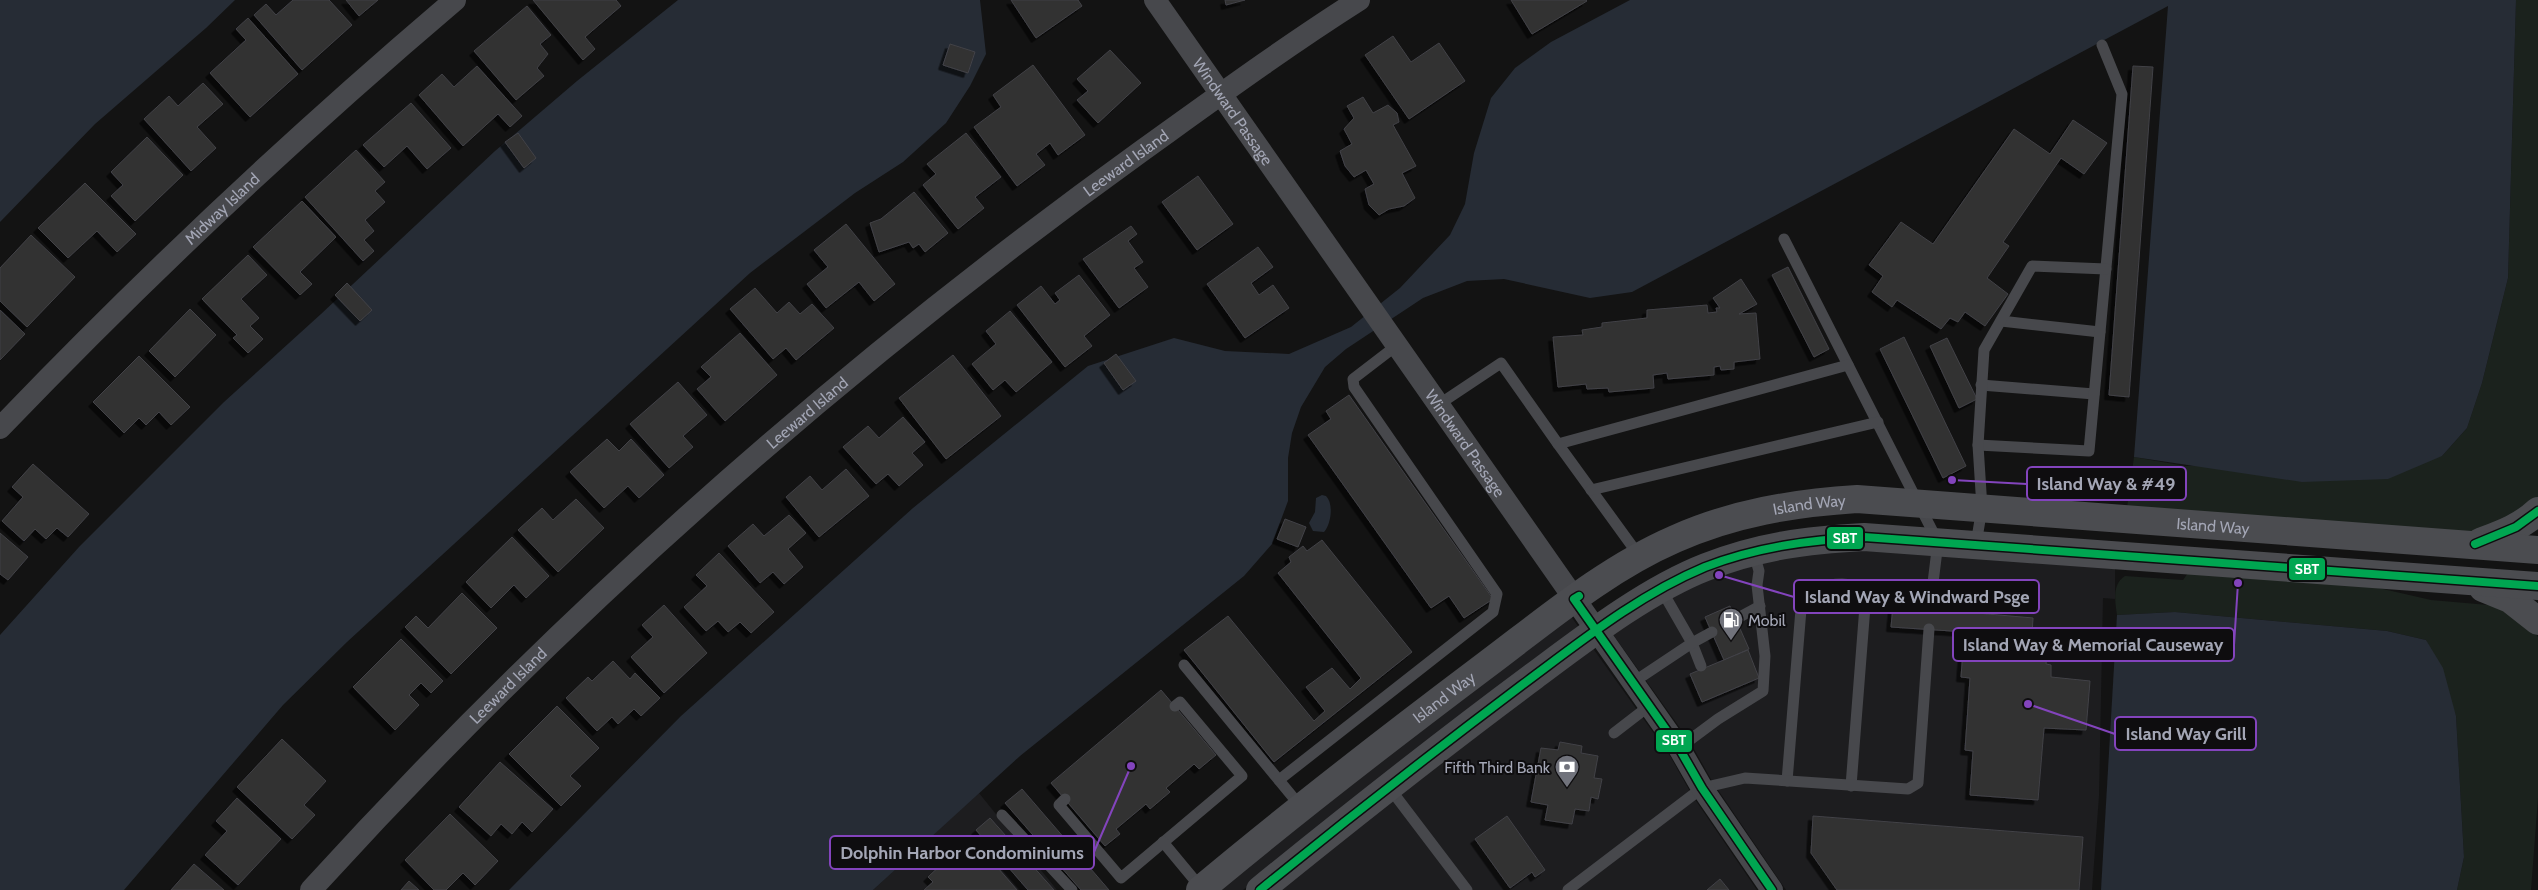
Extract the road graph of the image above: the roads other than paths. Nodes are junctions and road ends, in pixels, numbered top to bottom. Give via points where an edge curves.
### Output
1 (455, 0) edge
2 (1155, 0) edge
3 (1359, 0) edge
4 (2102, 45) dead end
5 (1220, 94) junction
6 (1784, 239) dead end
7 (2106, 269) junction
8 (2001, 321) junction
9 (2100, 332) junction
10 (1391, 339) junction
11 (1848, 365) junction
12 (1981, 386) junction
13 (2094, 394) junction
14 (1438, 405) junction
15 (1878, 422) junction
16 (0, 428) edge
17 (1558, 444) junction
18 (1978, 445) junction
19 (1591, 490) junction
20 (1918, 502) junction
21 (1982, 508) junction
22 (2538, 512) edge
23 (1938, 542) junction
24 (1976, 544) junction
25 (2475, 544) junction
26 (1753, 550) junction
27 (2538, 550) edge
28 (1640, 558) junction
29 (2468, 582) junction
30 (2538, 586) edge
31 (1661, 589) junction
32 (1931, 599) dead end
33 (1574, 600) junction
34 (1760, 606) junction
35 (1736, 619) dead end
36 (2538, 621) edge
37 (1929, 630) dead end
38 (1596, 631) junction
39 (1712, 632) dead end
40 (1692, 643) junction
41 (1184, 665) dead end
42 (1701, 666) dead end
43 (1632, 683) junction
44 (1175, 706) dead end
45 (1649, 706) junction
46 (1614, 733) dead end
47 (1679, 748) junction
48 (1279, 780) junction
49 (1788, 781) junction
50 (1388, 786) junction
51 (1851, 786) junction
52 (1702, 788) junction
53 (1065, 799) dead end
54 (1301, 807) junction
55 (1002, 815) dead end
56 (1163, 842) junction
57 (1202, 889) edge
58 (311, 890) edge
59 (1072, 890) edge
60 (1260, 890) edge
61 (1467, 890) edge
62 (1568, 890) edge
63 (1772, 890) edge

1 - 16 street, Midway Island via 218,211
2 - 5 street, Windward Passage
3 - 5 street, Leeward Island
4 - 7 lane via 2122,94
5 - 10 street, Windward Passage
5 - 58 street, Leeward Island via 1034,229 867,361 703,503 534,661
6 - 11 lane
7 - 8 lane via 2032,266
7 - 9 lane
8 - 9 lane
8 - 12 lane via 1984,350
9 - 13 lane
10 - 14 street, Windward Passage
10 - 48 lane via 1353,379 1354,387 1497,594 1496,604 1493,612
11 - 15 lane
11 - 17 lane
12 - 13 lane
12 - 18 lane
13 - 18 lane via 2088,451
14 - 17 lane via 1501,363
14 - 33 street, Windward Passage
15 - 19 lane
15 - 20 lane
17 - 19 lane
18 - 21 lane
19 - 28 lane
20 - 21 street, Island Way
20 - 23 lane
20 - 28 street, Island Way via 1857,499 1761,510 1706,526
21 - 24 lane
21 - 25 street, Island Way
22 - 25 street via 2512,530
23 - 24 street
23 - 26 street via 1864,537 1806,540
23 - 32 lane
24 - 29 street
25 - 27 street, Island Way
26 - 31 street via 1704,568
26 - 34 lane via 1759,571
28 - 33 street, Island Way
29 - 30 street
29 - 36 street via 2510,599
31 - 38 street
31 - 40 lane
33 - 38 street, Windward Passage
33 - 54 street, Island Way
34 - 35 lane
34 - 47 lane via 1766,656 1763,691 1718,718
37 - 51 lane via 1918,783 1908,790
38 - 43 street, Windward Passage
38 - 50 street
39 - 40 lane
40 - 42 lane
40 - 43 lane
41 - 48 lane
43 - 45 street, Windward Passage
44 - 56 lane via 1180,702 1242,776
45 - 46 lane
45 - 47 street, Windward Passage
47 - 52 street, Windward Passage
48 - 54 lane
49 - 51 lane
49 - 51 lane via 1802,597 1811,588 1844,584 1850,585 1863,598 1865,606
49 - 52 lane via 1745,778
50 - 60 street
50 - 61 lane
52 - 62 lane
52 - 63 street, Windward Passage
53 - 56 lane via 1059,805 1121,878
54 - 57 street, Island Way
55 - 59 lane
56 - 57 lane

